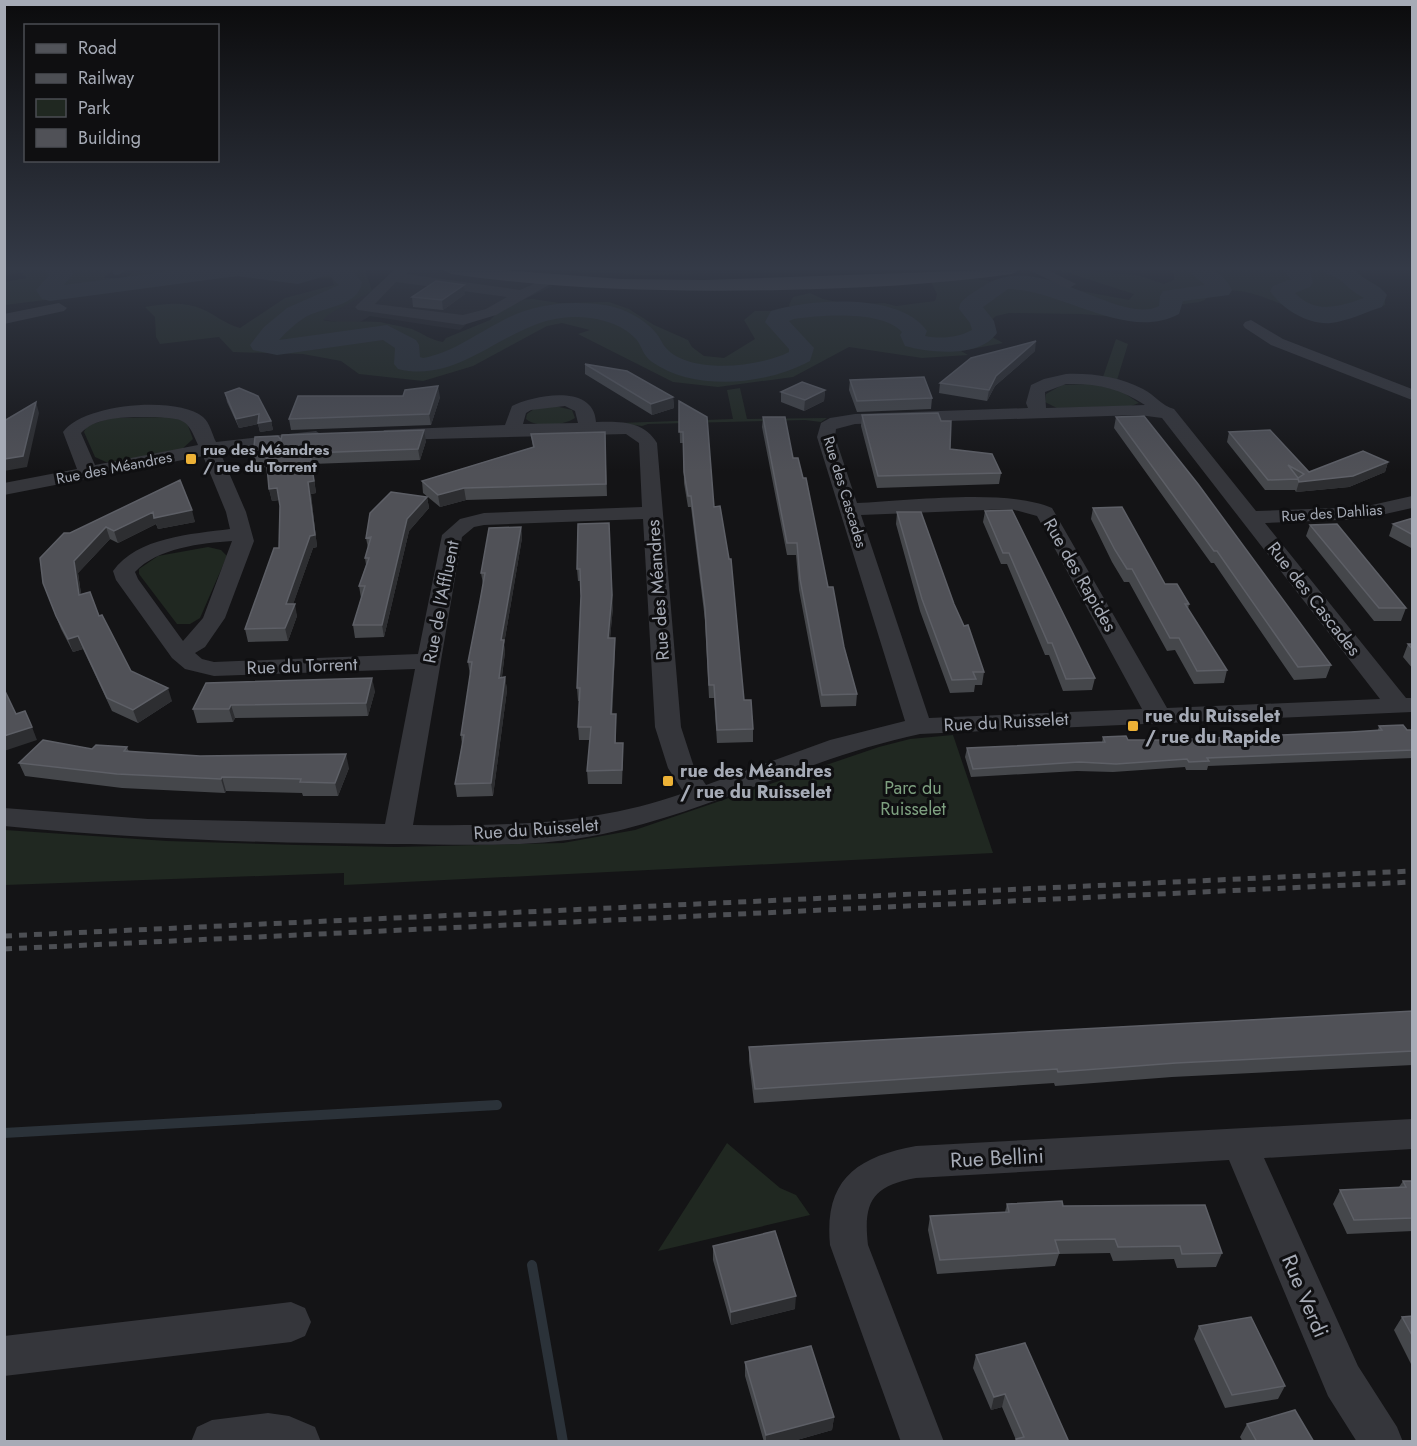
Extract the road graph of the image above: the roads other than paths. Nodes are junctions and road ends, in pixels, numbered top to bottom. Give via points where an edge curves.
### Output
1 (1268, 336) edge
2 (1413, 395) edge
3 (1160, 411) junction
4 (1040, 414) junction
5 (587, 428) junction
6 (512, 431) junction
7 (374, 435) edge
8 (339, 436) edge
9 (210, 449) junction
10 (88, 473) junction
11 (4, 489) edge
12 (1411, 504) edge
13 (849, 509) junction
14 (652, 513) junction
15 (1250, 517) junction
16 (242, 533) junction
17 (180, 653) junction
18 (429, 661) junction
19 (1406, 706) edge
20 (1159, 716) junction
21 (920, 726) junction
22 (699, 795) junction
23 (4, 817) edge
24 (397, 834) junction
25 (1413, 1134) edge
26 (1240, 1144) junction
27 (291, 1322) dead end
28 (4, 1356) edge
29 (212, 1442) edge
30 (300, 1442) edge
31 (923, 1442) edge
32 (1382, 1442) edge

1 - 2 street
3 - 4 street, Rue des Cascades
3 - 4 street, Rue des Cascades via 1148,398 1127,388 1074,379 1047,383 1037,389 1035,403
3 - 15 street, Rue des Cascades via 1171,416
4 - 13 street, Rue des Cascades via 855,418 833,423 826,434
5 - 6 street, Rue des Méandres
5 - 6 street via 581,407 554,401 518,410
5 - 14 street, Rue des Méandres via 624,429 645,438
6 - 7 street, Rue des Méandres
8 - 9 street, Rue des Méandres via 265,439
9 - 10 street, Rue des Méandres
9 - 10 street via 195,418 187,413 95,416 76,425 72,432
9 - 16 street
10 - 11 street, Rue des Méandres
12 - 15 street, Rue des Dahlias via 1353,514
13 - 20 street, Rue des Rapides via 1011,503 1045,512
13 - 21 street, Rue des Cascades
14 - 18 street, Rue de l'Affluent via 491,518 463,526 452,535 449,544
14 - 22 street, Rue des Méandres via 668,727 681,768
15 - 19 street, Rue des Cascades
16 - 17 street via 242,550 214,618 197,642
16 - 17 street, Rue du Torrent via 153,551 124,571
17 - 18 street, Rue du Torrent via 194,664 214,669
18 - 24 street, Rue de l'Affluent
19 - 20 street, Rue du Ruisselet
20 - 21 street, Rue du Ruisselet
21 - 22 street, Rue du Ruisselet via 865,739
22 - 24 street, Rue du Ruisselet via 637,817 584,828
23 - 24 street, Rue du Ruisselet via 175,829
25 - 26 street, Rue Bellini
26 - 31 street, Rue Bellini via 916,1162 886,1168 863,1182 855,1191 847,1217 849,1245
26 - 32 street, Rue Verdi via 1343,1381
27 - 28 street
29 - 30 street via 276,1434

